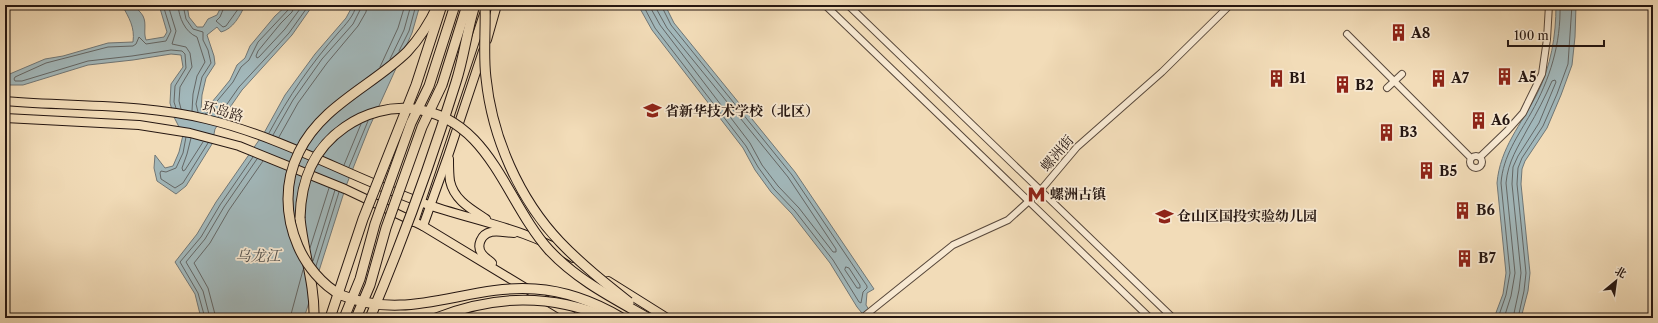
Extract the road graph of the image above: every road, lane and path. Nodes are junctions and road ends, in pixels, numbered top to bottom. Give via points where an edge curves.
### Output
1 (438, 5) edge
2 (442, 5) edge
3 (455, 5) edge
4 (467, 5) edge
5 (475, 5) edge
6 (486, 5) edge
7 (497, 5) edge
8 (825, 5) edge
9 (848, 5) edge
10 (1230, 5) edge
11 (1548, 5) edge
12 (1347, 34) dead end
13 (1402, 74) dead end
14 (1394, 81) junction
15 (1387, 88) dead end
16 (5, 101) edge
17 (5, 118) edge
18 (448, 156) junction
19 (1480, 157) junction
20 (1471, 158) junction
21 (1040, 191) junction
22 (1028, 201) junction
23 (421, 202) junction
24 (430, 206) junction
25 (414, 222) junction
26 (492, 223) junction
27 (423, 226) junction
28 (526, 234) junction
29 (517, 283) junction
30 (314, 318) edge
31 (330, 318) edge
32 (344, 318) edge
33 (356, 318) edge
34 (370, 318) edge
35 (436, 318) edge
36 (575, 318) edge
37 (608, 318) edge
38 (622, 318) edge
39 (648, 318) edge
40 (667, 318) edge
41 (862, 318) edge
42 (1150, 318) edge
43 (1173, 318) edge

1 - 38 highway, bridge via 425,30 407,51 330,112 302,146 289,181 288,204 291,226 300,251 327,285 346,298 385,310 405,310 499,291 536,289 586,299
2 - 31 highway, bridge via 416,85 363,219
3 - 32 highway, bridge via 429,86 411,123 374,224 360,278
4 - 33 highway, bridge via 442,85 422,127 386,228 370,285
5 - 34 highway, bridge via 457,80 428,169
6 - 23 main road
6 - 39 highway, bridge via 485,70 489,95 502,146 519,184 559,241 586,268
7 - 18 main road
8 - 22 street
9 - 21 street
10 - 21 street, 螺洲街 via 1162,72 1077,146
11 - 19 street via 1542,74 1522,113
12 - 14 street
13 - 14 street
14 - 15 street
14 - 20 street
16 - 23 main road, 环岛路, bridge via 130,107 224,124 256,134
17 - 25 main road, 环岛路, bridge via 134,124 223,141 345,189
18 - 24 main road
18 - 26 main road via 450,181 455,194 464,204
19 - 20 street
19 - 20 street via 1482,163 1476,168 1470,166
21 - 22 street, 螺洲街
21 - 43 street
22 - 41 street, 螺洲街 via 1008,220 953,245
22 - 42 street
23 - 24 main road, 环岛路
23 - 25 main road
24 - 26 main road, 环岛路
24 - 27 main road
25 - 27 main road, 环岛路
26 - 28 main road
27 - 29 main road, 环岛路
28 - 29 main road via 492,232 484,235 480,244 482,253
28 - 40 main road via 568,255
29 - 36 main road
30 - 39 highway, bridge via 300,218 302,188 308,172 318,153 344,127 373,113 407,108 440,115 460,126 483,150 528,223 556,257 596,288
35 - 37 highway, bridge via 479,304 527,300 565,304

